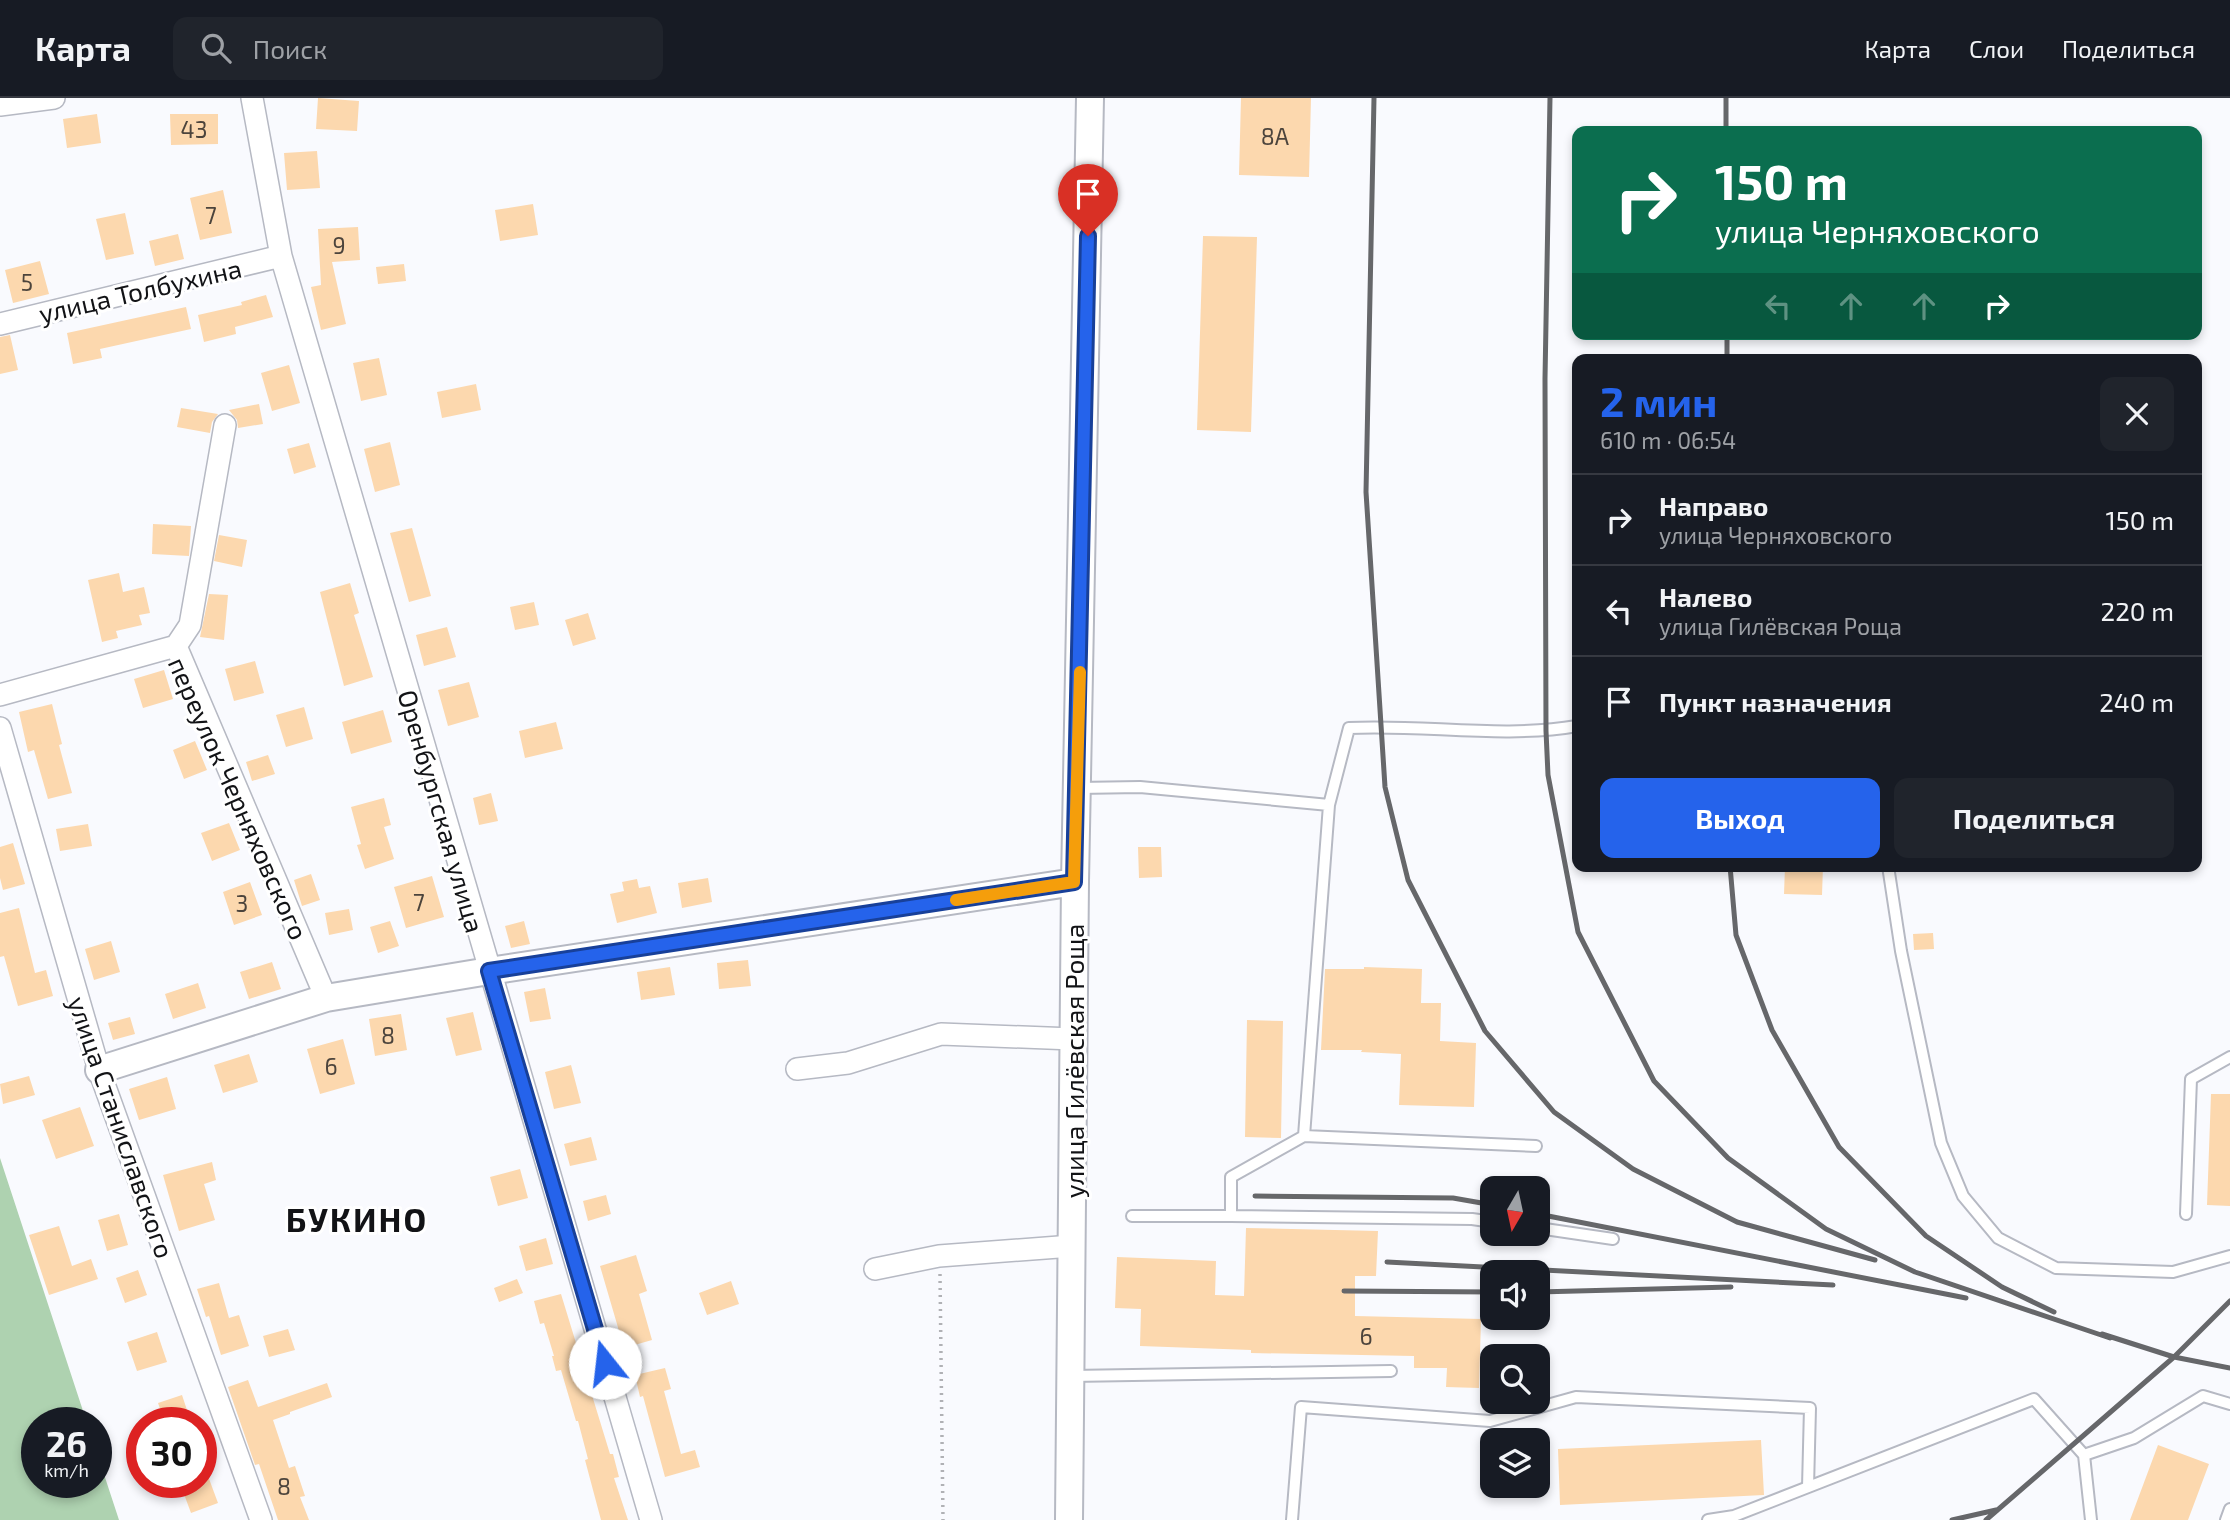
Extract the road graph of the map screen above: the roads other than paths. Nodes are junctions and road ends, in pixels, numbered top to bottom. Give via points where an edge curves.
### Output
1 (54, 98) edge
2 (251, 98) edge
3 (1090, 98) edge
4 (0, 105) edge
5 (281, 256) junction
6 (0, 324) edge
7 (225, 425) dead end
8 (176, 646) junction
9 (0, 695) edge
10 (1572, 727) edge
11 (0, 728) edge
12 (1078, 788) junction
13 (1329, 805) junction
14 (1889, 872) edge
15 (1074, 882) junction
16 (489, 971) junction
17 (326, 998) junction
18 (1073, 1039) junction
19 (2230, 1057) edge
20 (797, 1069) dead end
21 (99, 1070) junction
22 (1304, 1136) junction
23 (1536, 1146) dead end
24 (2186, 1214) dead end
25 (1132, 1216) dead end
26 (1231, 1216) junction
27 (1480, 1220) edge
28 (1550, 1230) edge
29 (1613, 1239) dead end
30 (1072, 1246) junction
31 (2230, 1256) edge
32 (875, 1269) dead end
33 (1391, 1371) dead end
34 (1071, 1376) junction
35 (2230, 1404) edge
36 (2084, 1455) junction
37 (1808, 1487) junction
38 (2230, 1509) edge
39 (261, 1520) edge
40 (651, 1520) edge
41 (1069, 1520) edge
42 (1292, 1520) edge
43 (1708, 1520) edge
44 (2091, 1520) edge
45 (2226, 1520) edge

1 - 4 street
2 - 5 street, Оренбургская улица
3 - 12 street, улица Гилёвская Роща
5 - 6 street, улица Толбухина
5 - 16 street, Оренбургская улица
7 - 8 street via 190,625
8 - 9 street, переулок Черняховского
8 - 17 street, переулок Черняховского
10 - 13 lane via 1546,731 1349,728
11 - 21 street, улица Станиславского
12 - 13 lane via 1140,787
12 - 15 street, улица Гилёвская Роща
13 - 22 lane
14 - 31 lane via 1941,1143 1963,1196 1998,1238 2056,1268 2173,1272
15 - 16 street
15 - 18 street, улица Гилёвская Роща
16 - 17 street
16 - 40 street, Оренбургская улица
17 - 21 street
18 - 20 street via 942,1034 848,1063
18 - 30 street, улица Гилёвская Роща
19 - 24 lane via 2191,1079
21 - 39 street, улица Станиславского
22 - 23 lane
22 - 26 lane via 1231,1177
25 - 26 lane
26 - 27 lane
28 - 29 lane
30 - 32 street via 939,1256
30 - 34 street, улица Гилёвская Роща
33 - 34 lane
34 - 41 street, улица Гилёвская Роща
35 - 36 lane via 2203,1396 2134,1438
36 - 37 lane via 2034,1399
36 - 44 lane
37 - 42 lane via 1810,1408 1576,1397 1490,1421 1301,1407
37 - 43 lane via 1734,1516
38 - 45 lane

